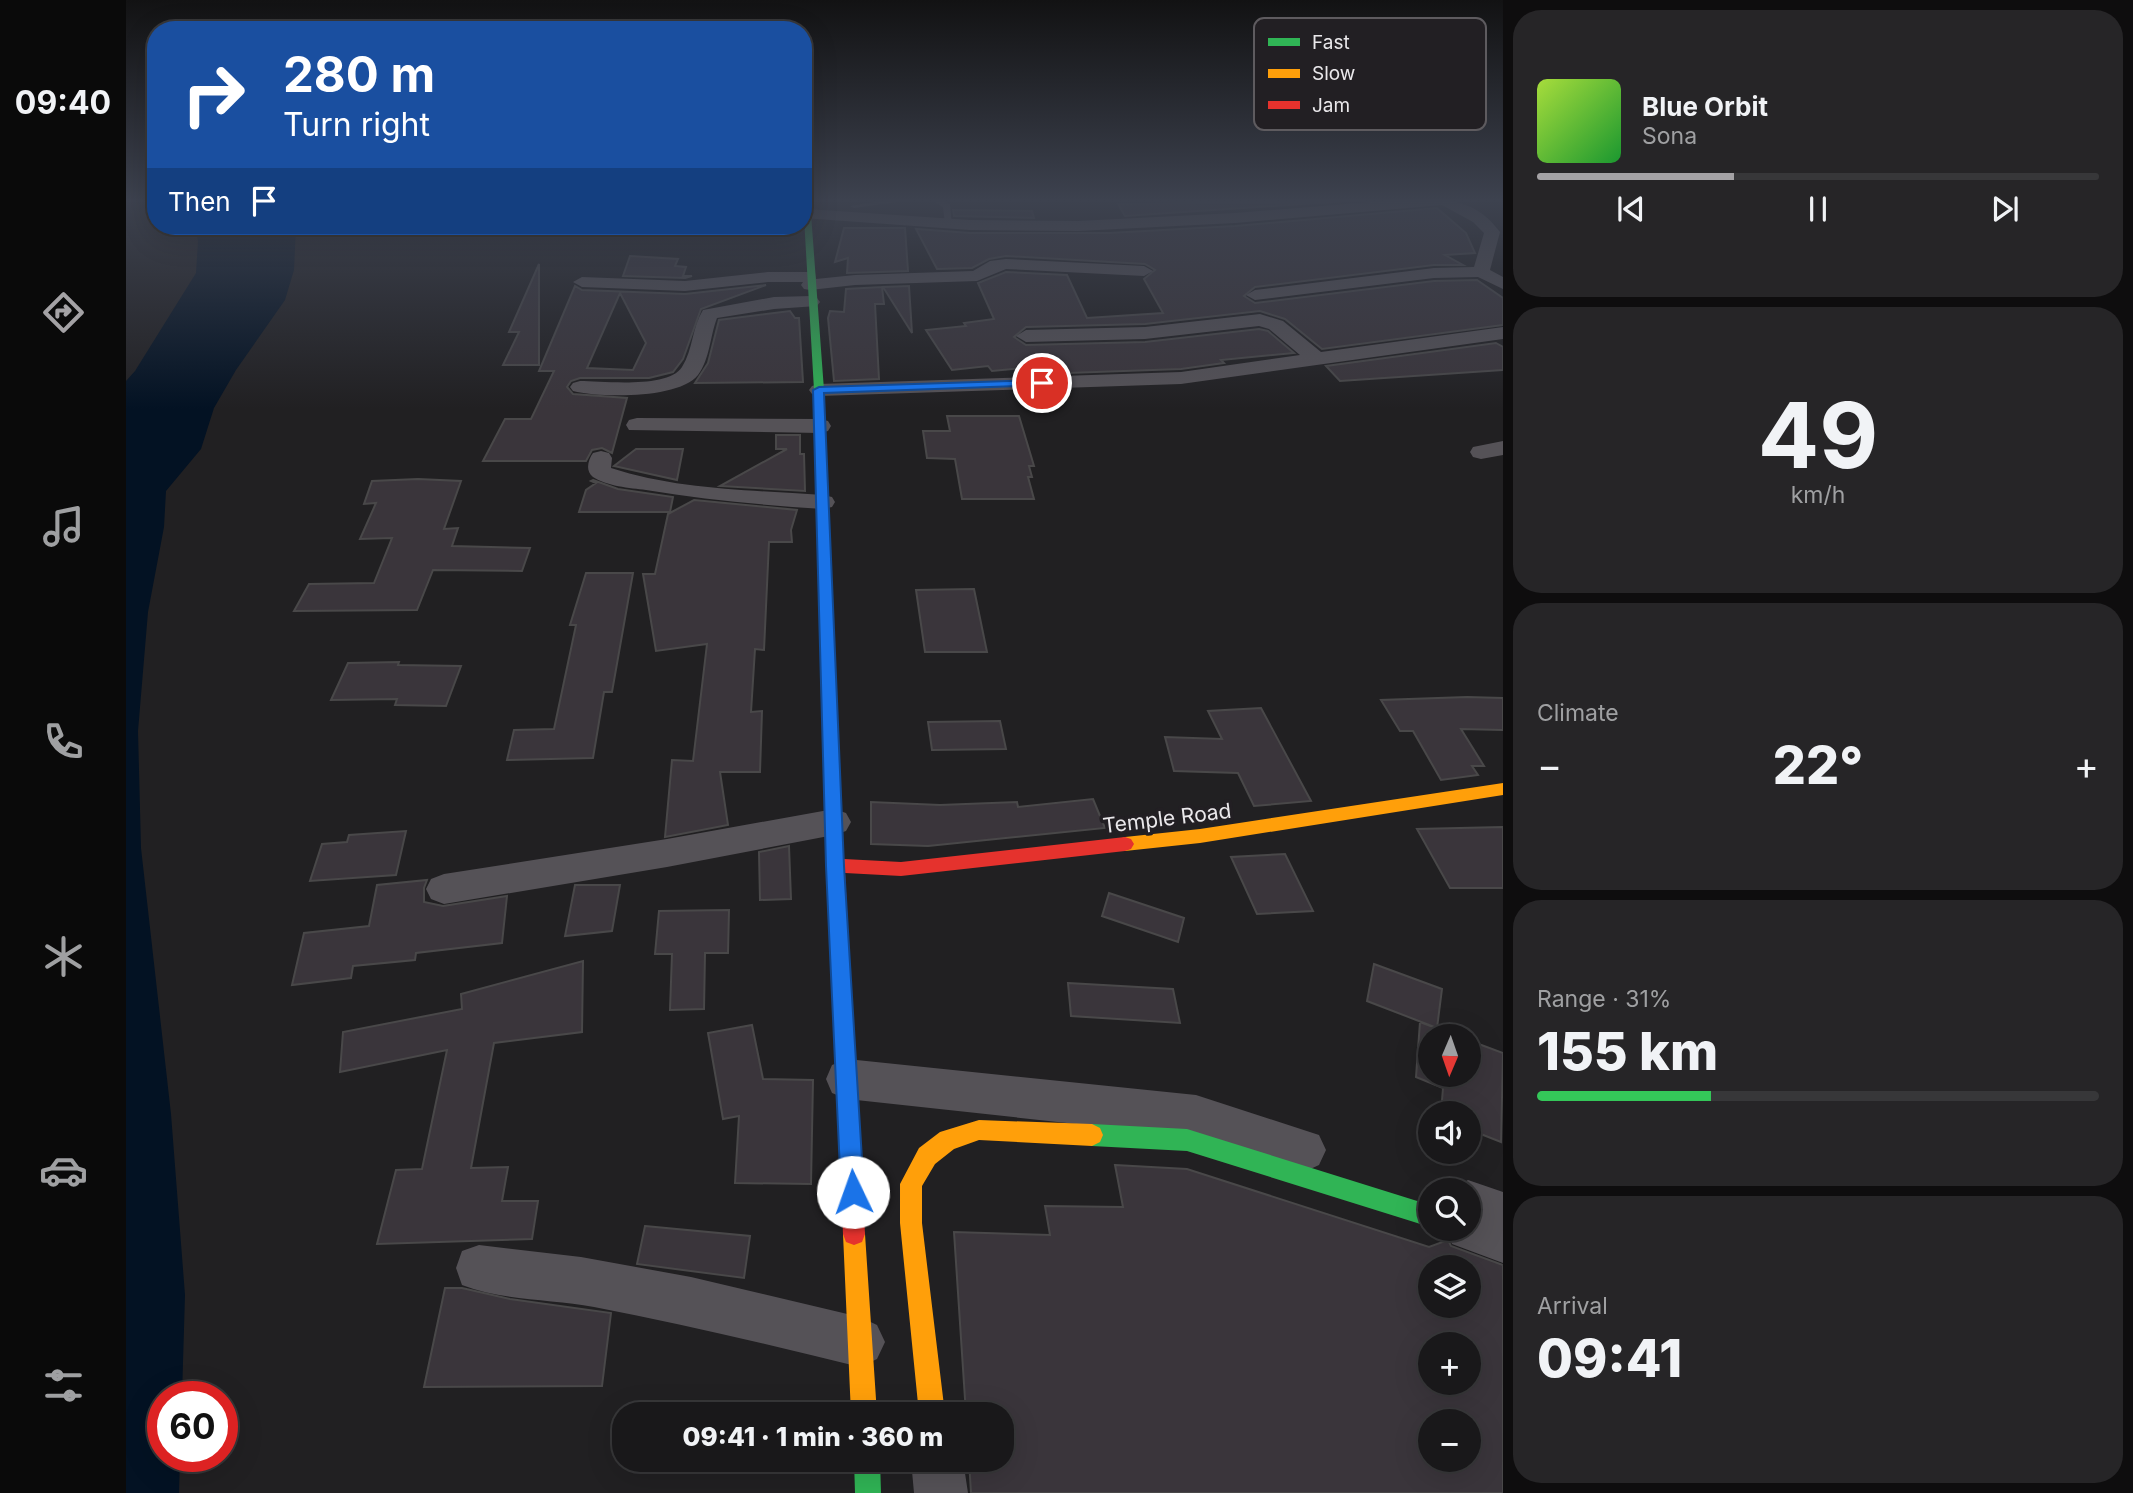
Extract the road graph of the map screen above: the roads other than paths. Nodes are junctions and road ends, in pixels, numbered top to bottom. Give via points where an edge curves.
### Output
1 (809, 270) edge
2 (988, 270) edge
3 (1118, 270) edge
4 (1144, 271) dead end
5 (1481, 272) joint
6 (582, 282) dead end
7 (1503, 284) edge
8 (810, 288) junction
9 (1255, 295) dead end
10 (1503, 333) edge
11 (1026, 336) dead end
12 (1315, 358) junction
13 (580, 387) dead end
14 (819, 390) junction
15 (637, 425) dead end
16 (820, 426) junction
17 (601, 458) dead end
18 (823, 502) junction
19 (1503, 789) edge
20 (834, 822) junction
21 (835, 866) junction
22 (444, 889) dead end
23 (847, 1079) junction
24 (1418, 1187) edge
25 (1481, 1207) edge
26 (1418, 1212) edge
27 (1503, 1214) edge
28 (1481, 1232) edge
29 (1503, 1240) edge
30 (479, 1268) dead end
31 (860, 1342) junction
32 (863, 1402) edge
33 (931, 1402) edge
34 (867, 1472) edge
35 (938, 1472) edge
36 (868, 1493) edge
37 (940, 1493) edge

1 - 8 main road
2 - 8 street via 977,276 855,280
3 - 4 street
5 - 7 street
5 - 9 street via 1434,273
6 - 8 street via 685,286 768,277
8 - 13 street via 774,303 710,314 685,380 663,386
8 - 14 main road
10 - 12 street
11 - 12 street via 1146,333 1260,320 1276,325
12 - 14 street via 1181,379
14 - 16 main road
15 - 16 street
16 - 18 main road
17 - 18 street via 601,472 625,480 713,494
18 - 20 main road
19 - 21 main road, Temple Road via 1200,836 901,869
20 - 21 main road
20 - 22 street
21 - 23 main road
23 - 24 street via 1196,1116
23 - 31 main road
25 - 27 street
26 - 33 main road via 1187,1140 979,1130 948,1140 927,1156 911,1184 911,1223
28 - 29 street
30 - 31 street via 691,1301
31 - 32 main road
34 - 36 main road
35 - 37 street

